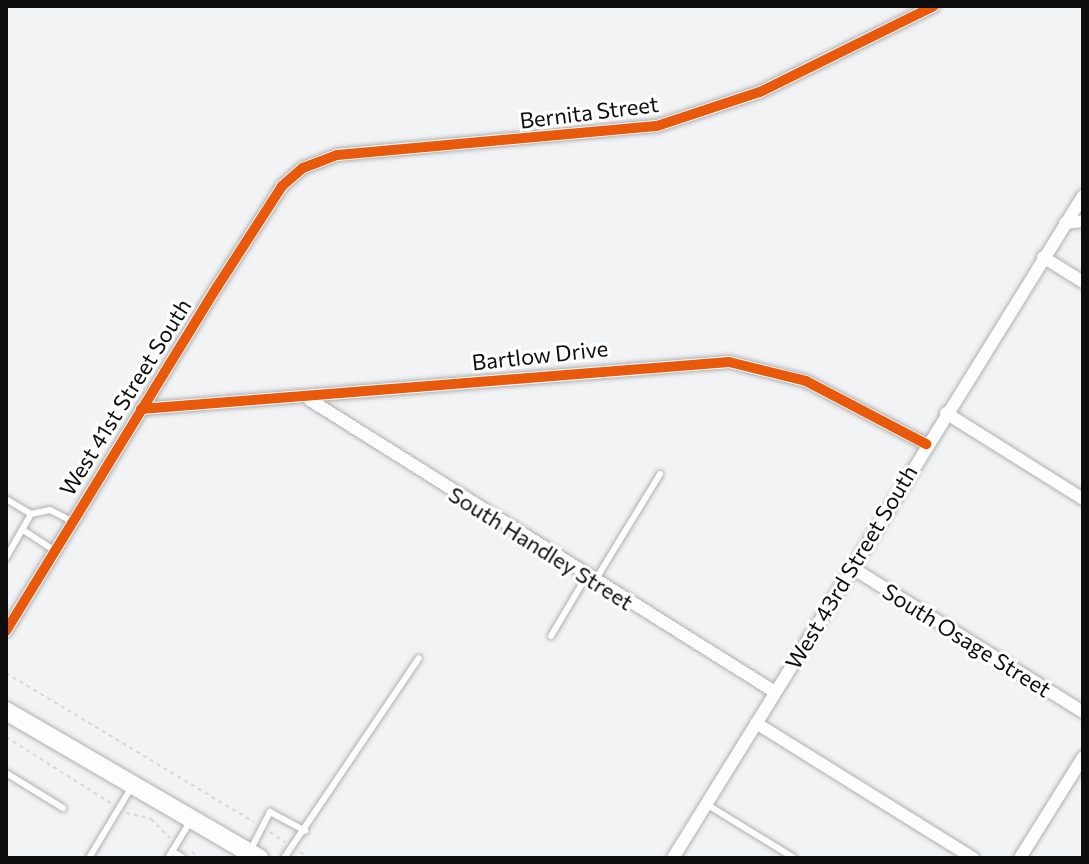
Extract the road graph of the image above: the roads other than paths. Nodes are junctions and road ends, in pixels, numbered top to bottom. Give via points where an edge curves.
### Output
1 (934, 6) edge
2 (282, 186) joint
3 (1083, 196) edge
4 (1083, 221) edge
5 (1065, 223) junction
6 (1043, 257) junction
7 (1083, 282) edge
8 (310, 400) junction
9 (141, 409) junction
10 (946, 413) junction
11 (926, 444) junction
12 (660, 474) dead end
13 (6, 499) edge
14 (1083, 499) edge
15 (31, 514) junction
16 (72, 522) junction
17 (23, 530) junction
18 (54, 550) junction
19 (6, 558) edge
20 (851, 567) junction
21 (590, 579) junction
22 (6, 631) edge
23 (551, 636) dead end
24 (419, 658) dead end
25 (775, 692) junction
26 (1083, 712) edge
27 (7, 713) edge
28 (756, 723) junction
29 (1083, 757) edge
30 (6, 773) edge
31 (133, 785) junction
32 (706, 804) junction
33 (63, 808) dead end
34 (192, 819) junction
35 (305, 831) junction
36 (170, 855) edge
37 (254, 855) edge
38 (675, 857) edge
39 (89, 858) edge
40 (183, 858) edge
41 (284, 858) edge
42 (794, 858) edge
43 (973, 858) edge
44 (1020, 858) edge

1 - 2 street, Bernita Street via 760,92 657,126 337,155
2 - 9 street, West 41st Street South
3 - 5 street, West 43rd Street South
4 - 5 street
5 - 6 street, West 43rd Street South
6 - 7 street
6 - 10 street, West 43rd Street South
8 - 9 street, Bartlow Drive
8 - 11 street, Bartlow Drive via 663,363 746,363 829,391
8 - 21 street, South Handley Street
9 - 16 street, West 41st Street South
10 - 11 street, West 43rd Street South
10 - 14 street
11 - 20 street, West 43rd Street South
12 - 21 lane
13 - 15 lane
15 - 16 lane via 50,510
15 - 17 lane
16 - 18 street, West 41st Street South
17 - 18 lane
17 - 19 lane
18 - 22 street, West 41st Street South
20 - 25 street, West 43rd Street South
20 - 26 street, South Osage Street
21 - 23 lane
21 - 25 street, South Handley Street
24 - 35 lane
25 - 28 street, West 43rd Street South
27 - 31 street
28 - 32 street, West 43rd Street South
28 - 43 street
29 - 44 street
30 - 33 lane
31 - 34 street
31 - 39 lane
32 - 38 street, West 43rd Street South
32 - 42 lane
34 - 36 lane
34 - 37 street
35 - 37 lane via 270,812
35 - 41 lane
36 - 40 lane

